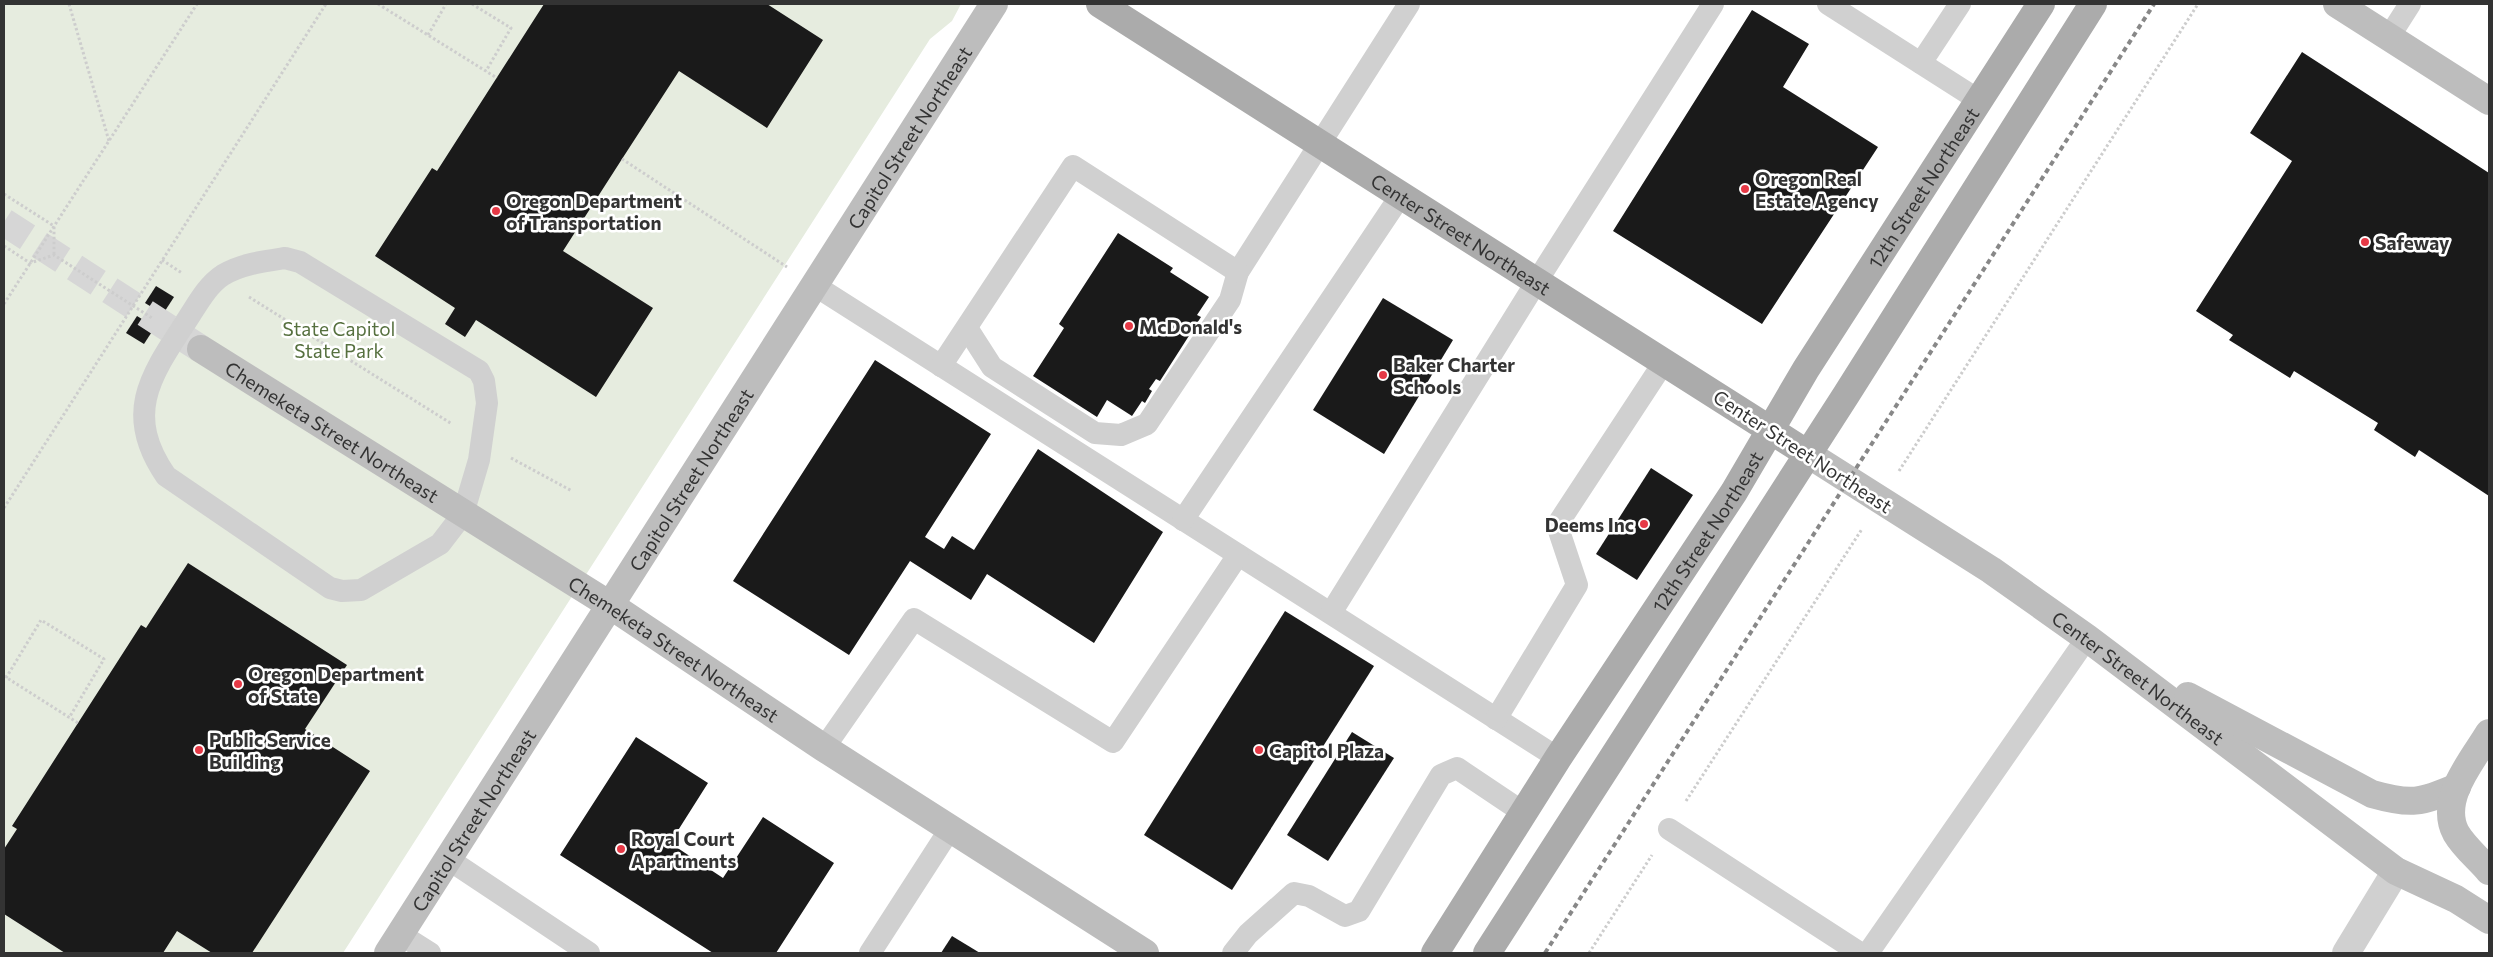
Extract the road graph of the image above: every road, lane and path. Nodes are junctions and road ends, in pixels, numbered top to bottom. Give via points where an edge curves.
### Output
1 (68, 4) edge
2 (197, 4) edge
3 (326, 4) edge
4 (378, 4) edge
5 (446, 4) edge
6 (472, 4) edge
7 (994, 4) edge
8 (1100, 4) edge
9 (1409, 4) edge
10 (1713, 4) edge
11 (1828, 4) edge
12 (1960, 4) edge
13 (2041, 4) edge
14 (2093, 4) edge
15 (2198, 4) edge
16 (2337, 4) edge
17 (2410, 4) edge
18 (428, 35) junction
19 (2389, 37) junction
20 (1921, 63) junction
21 (486, 71) junction
22 (497, 78) dead end
23 (1980, 100) junction
24 (2489, 101) edge
25 (109, 141) junction
26 (1320, 144) junction
27 (622, 159) dead end
28 (4, 194) edge
29 (1401, 195) junction
30 (54, 226) junction
31 (4, 246) edge
32 (54, 255) junction
33 (162, 260) junction
34 (30, 263) junction
35 (1238, 272) junction
36 (1537, 281) junction
37 (814, 285) junction
38 (207, 290) junction
39 (4, 304) edge
40 (133, 305) junction
41 (967, 328) junction
42 (178, 334) junction
43 (201, 349) tunnel mouth
44 (1664, 362) junction
45 (941, 366) junction
46 (992, 367) junction
47 (1770, 430) junction
48 (482, 442) junction
49 (1918, 442) dead end
50 (1808, 454) junction
51 (572, 491) dead end
52 (4, 508) edge
53 (463, 514) junction
54 (1184, 520) junction
55 (1238, 555) junction
56 (1835, 571) dead end
57 (610, 605) junction
58 (1331, 613) junction
59 (2088, 638) junction
60 (2114, 657) junction
61 (5, 677) edge
62 (69, 718) junction
63 (1496, 719) junction
64 (78, 723) dead end
65 (2489, 733) edge
66 (824, 748) junction
67 (1558, 758) junction
68 (2457, 787) junction
69 (1524, 813) junction
70 (950, 829) junction
71 (1669, 829) junction
72 (448, 859) junction
73 (2489, 871) edge
74 (2396, 872) junction
75 (2489, 920) edge
76 (394, 944) edge
77 (1137, 951) edge
78 (430, 953) edge
79 (589, 953) edge
80 (870, 953) edge
81 (1233, 953) edge
82 (1434, 953) edge
83 (1487, 953) edge
84 (1589, 953) edge
85 (1860, 953) edge
86 (1868, 953) edge
87 (2346, 953) edge

1 - 25 path
2 - 25 path
3 - 33 path
4 - 18 path
5 - 18 path
6 - 21 path via 511,28
7 - 37 street, Capitol Street Northeast
8 - 26 main road, Center Street Northeast
9 - 26 lane
10 - 36 lane
11 - 20 lane
12 - 20 lane
13 - 23 main road, 12th Street Northeast
14 - 50 main road
15 - 49 path
16 - 19 street
17 - 19 lane
18 - 21 path
19 - 24 street
20 - 23 lane
21 - 22 path
23 - 47 main road, 12th Street Northeast
25 - 30 path
26 - 29 main road, Center Street Northeast
26 - 35 lane
27 - 37 path
28 - 30 path
29 - 36 main road, Center Street Northeast
29 - 54 lane
30 - 32 path
30 - 34 path
31 - 34 path
32 - 34 path
32 - 40 path
33 - 38 path
33 - 40 path
34 - 39 path
35 - 41 lane via 1073,166
35 - 46 lane via 1230,300 1147,424 1121,435 1095,432
36 - 44 main road, Center Street Northeast
36 - 58 lane
37 - 45 lane
37 - 57 street, Capitol Street Northeast
38 - 42 lane
38 - 48 path via 242,293
38 - 48 lane via 223,275 246,266 286,258 300,262 479,371 487,402
40 - 42 path
40 - 52 path
41 - 45 lane
41 - 46 lane
42 - 53 lane via 157,366 144,407 145,433 152,456 166,476 330,588 361,590 440,544
43 - 53 street, Chemeketa Street Northeast
44 - 47 main road, Center Street Northeast
44 - 63 lane via 1557,525 1577,585
45 - 46 lane
45 - 54 lane
47 - 50 main road, Center Street Northeast
47 - 67 main road, 12th Street Northeast via 1734,492
48 - 51 path
48 - 53 lane
50 - 59 street, Center Street Northeast via 1991,570
50 - 83 main road
53 - 57 street, Chemeketa Street Northeast
54 - 55 lane
55 - 58 lane
55 - 66 lane via 1113,742 914,619
56 - 71 path
57 - 66 street, Chemeketa Street Northeast
57 - 72 street, Capitol Street Northeast
58 - 63 lane
59 - 60 street, Center Street Northeast
59 - 86 lane
60 - 68 street via 2372,794 2395,801 2425,801
60 - 74 street, Center Street Northeast
61 - 62 path
61 - 62 path via 41,620 104,659
62 - 64 path
63 - 67 lane
65 - 68 street
66 - 70 street, Chemeketa Street Northeast
67 - 69 main road, 12th Street Northeast
68 - 73 street via 2450,811 2456,832
69 - 81 lane via 1457,768 1441,775 1359,911 1345,916 1309,896 1294,893 1248,934
69 - 82 main road, 12th Street Northeast
70 - 77 street, Chemeketa Street Northeast
70 - 80 lane
71 - 84 path
71 - 85 lane
72 - 76 street, Capitol Street Northeast
72 - 79 lane
74 - 75 street, Center Street Northeast via 2456,898
74 - 87 street
76 - 78 lane

